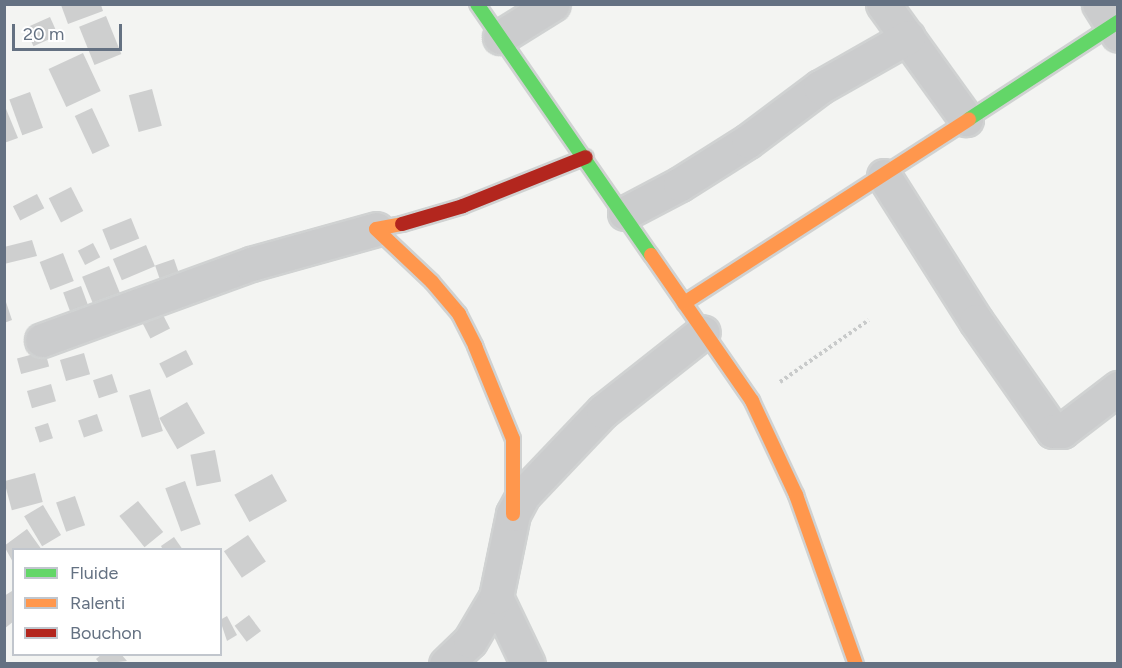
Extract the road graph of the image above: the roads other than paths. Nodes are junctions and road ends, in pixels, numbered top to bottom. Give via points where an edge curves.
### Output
1 (477, 4) edge
2 (553, 4) edge
3 (883, 4) edge
4 (1112, 22) edge
5 (500, 37) junction
6 (908, 38) junction
7 (966, 119) junction
8 (586, 157) junction
9 (884, 176) junction
10 (625, 213) junction
11 (376, 229) junction
12 (684, 303) junction
13 (703, 332) junction
14 (42, 340) dead end
15 (1118, 388) edge
16 (513, 514) junction
17 (496, 597) junction
18 (446, 663) edge
19 (528, 663) edge
20 (856, 663) edge

1 - 5 street
2 - 5 street
3 - 6 street
4 - 7 street
5 - 8 street
6 - 7 street
6 - 10 street via 820,87 748,141
7 - 9 street
8 - 10 street
8 - 11 street via 454,210
9 - 12 street
9 - 15 street via 976,321 1053,431 1062,431
10 - 12 street
11 - 14 street via 251,264
11 - 16 street via 439,290 459,314 475,346 513,439
12 - 13 street
13 - 16 street via 603,411 548,465
13 - 20 street via 752,401 796,495
16 - 17 street
17 - 18 street via 470,641
17 - 19 street

